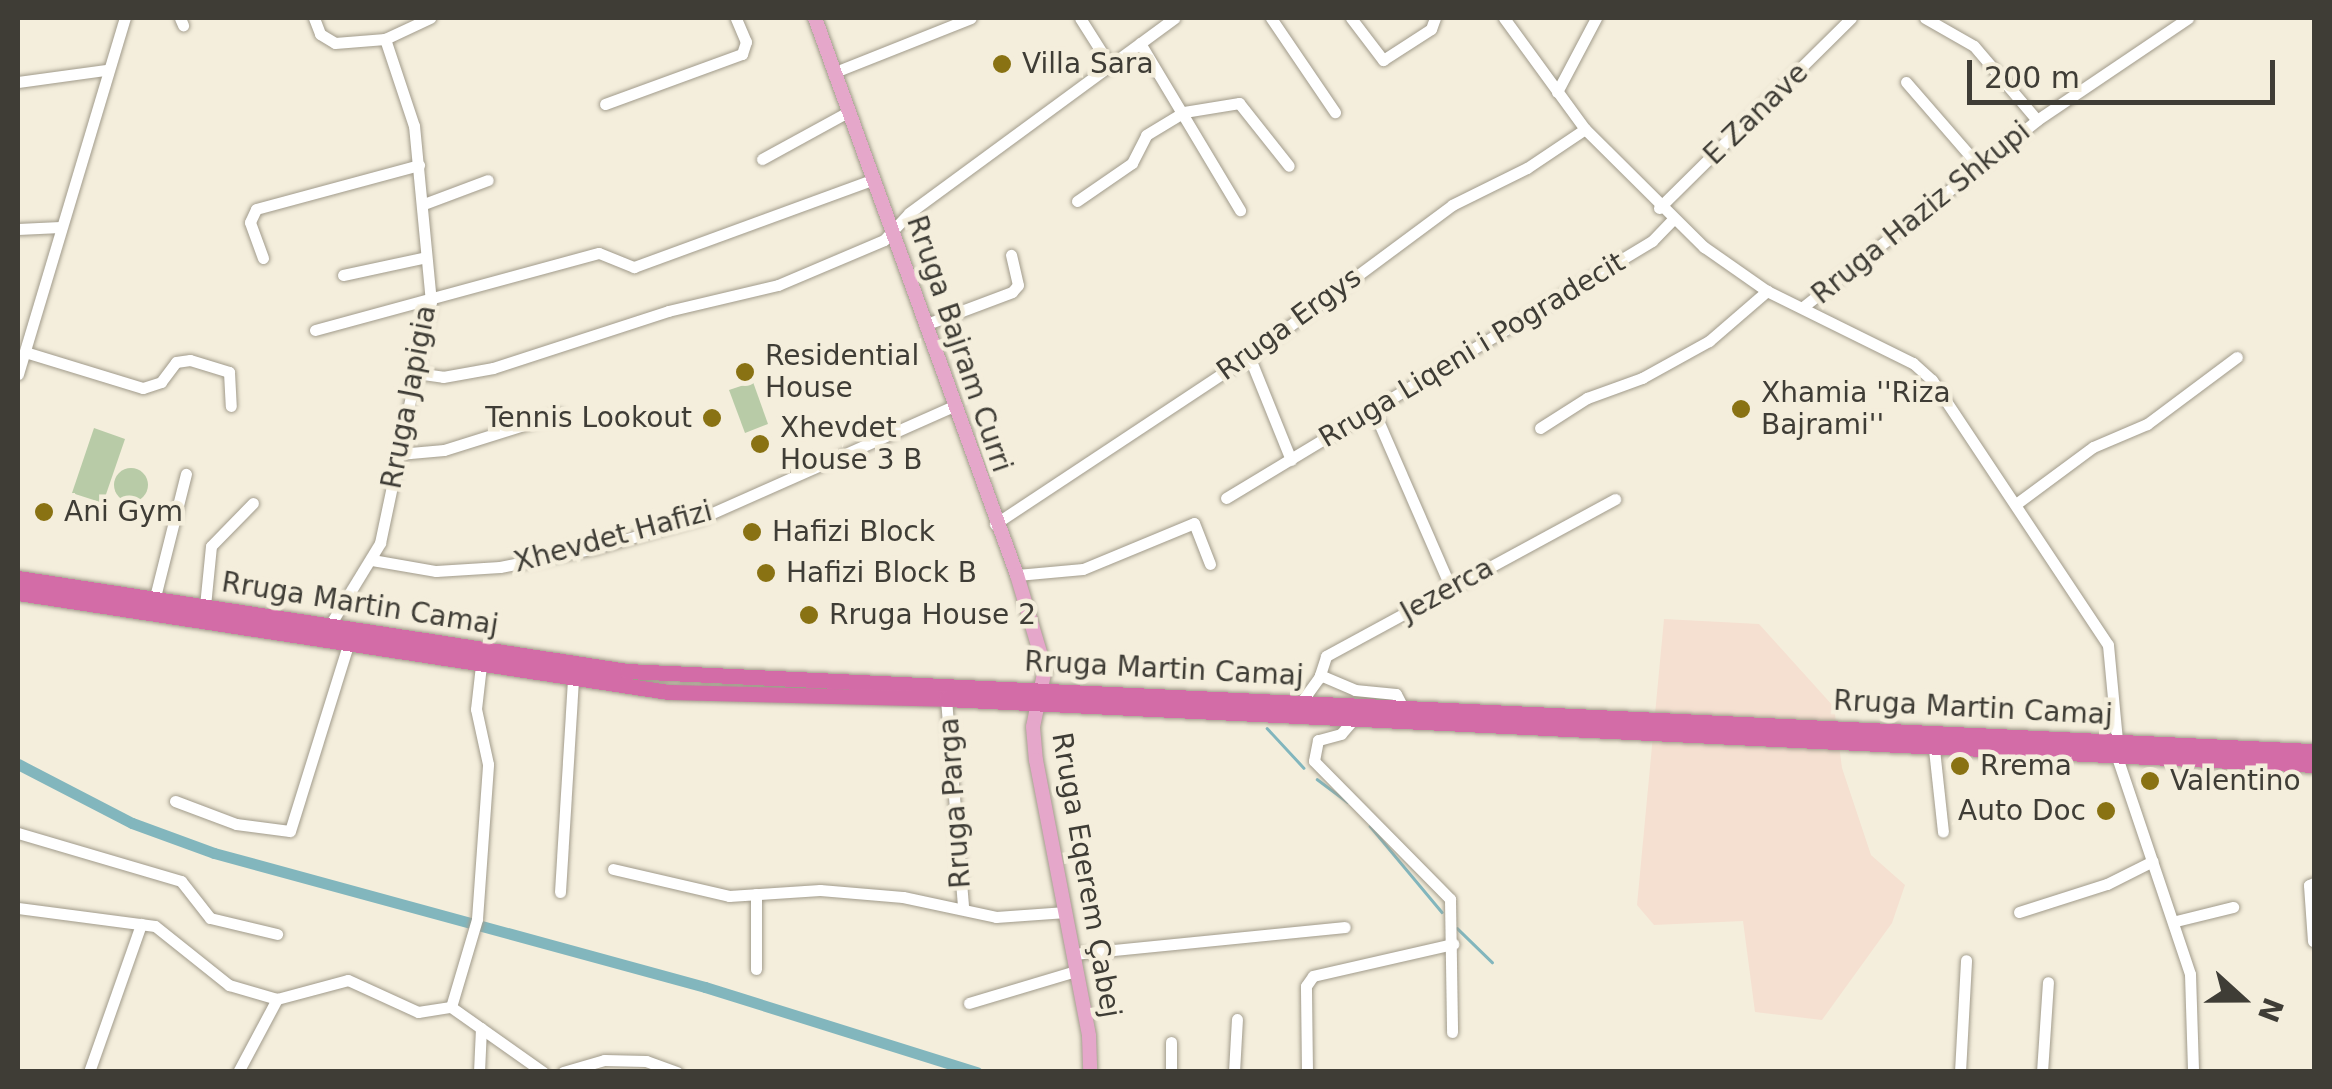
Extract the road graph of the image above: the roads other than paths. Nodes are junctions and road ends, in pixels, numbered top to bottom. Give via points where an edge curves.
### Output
1 (125, 18) edge
2 (314, 18) edge
3 (430, 18) edge
4 (736, 18) edge
5 (815, 18) edge
6 (971, 18) edge
7 (1080, 18) edge
8 (1174, 18) edge
9 (1270, 18) edge
10 (1352, 18) edge
11 (1435, 18) edge
12 (1504, 18) edge
13 (1596, 18) edge
14 (1851, 18) edge
15 (1925, 18) edge
16 (2188, 18) edge
17 (385, 40) junction
18 (1140, 43) junction
19 (1112, 68) junction
20 (106, 70) junction
21 (835, 72) junction
22 (18, 82) edge
23 (1906, 82) dead end
24 (1557, 92) junction
25 (605, 104) dead end
26 (1184, 112) junction
27 (1335, 112) dead end
28 (846, 113) junction
29 (2037, 120) junction
30 (1586, 129) junction
31 (762, 159) dead end
32 (419, 165) junction
33 (1289, 166) dead end
34 (1979, 166) junction
35 (488, 180) dead end
36 (872, 180) junction
37 (1077, 201) dead end
38 (424, 204) junction
39 (1659, 208) junction
40 (1240, 210) dead end
41 (1672, 220) junction
42 (60, 226) junction
43 (894, 227) junction
44 (18, 229) edge
45 (1011, 255) dead end
46 (263, 258) dead end
47 (426, 258) junction
48 (344, 274) dead end
49 (1767, 291) junction
50 (430, 302) junction
51 (1803, 308) junction
52 (927, 324) junction
53 (315, 330) dead end
54 (25, 352) junction
55 (1249, 356) junction
56 (2238, 356) dead end
57 (416, 373) junction
58 (18, 374) edge
59 (231, 406) dead end
60 (954, 406) junction
61 (1374, 409) junction
62 (559, 414) dead end
63 (1540, 428) dead end
64 (399, 454) junction
65 (1291, 460) junction
66 (186, 474) dead end
67 (1226, 498) dead end
68 (1615, 499) dead end
69 (252, 503) dead end
70 (2016, 504) junction
71 (995, 524) junction
72 (372, 560) junction
73 (1210, 564) dead end
74 (1017, 575) junction
75 (18, 578) edge
76 (1451, 588) junction
77 (18, 592) edge
78 (154, 598) junction
79 (206, 606) junction
80 (330, 626) junction
81 (348, 644) junction
82 (480, 665) junction
83 (1320, 675) junction
84 (572, 681) junction
85 (1042, 688) junction
86 (946, 699) junction
87 (1302, 701) junction
88 (1037, 706) junction
89 (1402, 706) junction
90 (1353, 720) junction
91 (1934, 748) junction
92 (2117, 749) junction
93 (2314, 751) edge
94 (2314, 766) edge
95 (175, 801) dead end
96 (1943, 832) dead end
97 (18, 833) edge
98 (2153, 861) junction
99 (613, 869) dead end
100 (2314, 883) edge
101 (560, 892) dead end
102 (756, 894) junction
103 (963, 907) junction
104 (2232, 907) dead end
105 (18, 908) edge
106 (1066, 912) junction
107 (2019, 912) dead end
108 (2176, 921) junction
109 (141, 924) junction
110 (1346, 927) dead end
111 (277, 934) dead end
112 (2313, 941) edge
113 (1453, 944) junction
114 (1074, 954) junction
115 (1966, 960) dead end
116 (756, 968) dead end
117 (1076, 971) junction
118 (2048, 982) dead end
119 (277, 998) junction
120 (969, 1003) dead end
121 (451, 1007) junction
122 (1237, 1018) dead end
123 (481, 1028) junction
124 (1452, 1032) dead end
125 (1172, 1042) dead end
126 (631, 1066) edge
127 (89, 1072) edge
128 (238, 1072) edge
129 (479, 1072) edge
130 (543, 1072) edge
131 (563, 1072) edge
132 (678, 1072) edge
133 (1090, 1072) edge
134 (1171, 1072) edge
135 (1234, 1072) edge
136 (1306, 1072) edge
137 (1960, 1072) edge
138 (2042, 1072) edge
139 (2194, 1072) edge

1 - 20 street
2 - 17 street via 326,40
3 - 17 street
4 - 25 street via 746,42 742,54
5 - 21 main road, Rruga Bajram Curri
6 - 21 street
7 - 19 street
8 - 18 street
9 - 27 street
10 - 11 street via 1383,60 1431,30
12 - 24 street
13 - 24 street
14 - 39 street, E Zanave
15 - 29 street via 1974,46
16 - 29 street, Rruga Haziz Shkupi
17 - 32 street, Rruga Japigia via 414,126
18 - 19 street
18 - 26 street
19 - 43 street
20 - 22 street
20 - 42 street
21 - 28 main road, Rruga Bajram Curri
23 - 34 street
24 - 30 street
26 - 33 street via 1239,104
26 - 37 street via 1160,123 1132,163
26 - 40 street
28 - 31 street
28 - 36 main road, Rruga Bajram Curri
29 - 34 street, Rruga Haziz Shkupi
30 - 39 street
30 - 55 street, Rruga Ergys via 1452,205
32 - 38 street, Rruga Japigia
32 - 46 street via 256,210 250,222
34 - 51 street, Rruga Haziz Shkupi
35 - 38 street
36 - 43 main road, Rruga Bajram Curri
36 - 50 street via 634,267 599,252
38 - 47 street, Rruga Japigia
39 - 41 street
41 - 49 street
41 - 61 street, Rruga Liqeni i Pogradecit via 1652,240
42 - 44 street
42 - 54 street
43 - 52 main road, Rruga Bajram Curri
43 - 57 street via 884,240 778,286 668,311 492,368 443,377
45 - 52 street via 1018,285 1012,292
47 - 48 street
47 - 50 street, Rruga Japigia
49 - 51 street
49 - 63 street via 1709,341 1642,378 1587,398
50 - 53 street
50 - 57 street, Rruga Japigia
51 - 70 street via 1922,371
52 - 60 main road, Rruga Bajram Curri
54 - 58 street
54 - 59 street via 143,388 161,382 176,362 190,360 229,372
55 - 65 street
55 - 71 street, Rruga Ergys
56 - 70 street via 2147,424 2093,447
57 - 64 street, Rruga Japigia
60 - 71 main road, Rruga Bajram Curri
60 - 72 street, Xhevdet Hafizi via 700,518 596,548 468,569
61 - 65 street, Rruga Liqeni i Pogradecit
61 - 76 street
62 - 64 street via 444,450
64 - 72 street, Rruga Japigia
65 - 67 street, Rruga Liqeni i Pogradecit
66 - 78 street
68 - 76 street, Jezerca
69 - 79 street via 211,546
70 - 92 street via 2108,646
71 - 74 main road, Rruga Bajram Curri
72 - 80 street, Rruga Japigia
73 - 74 street via 1194,523 1083,569
74 - 85 main road, Rruga Bajram Curri via 1044,669
75 - 78 highway, Rruga Martin Camaj
76 - 83 street, Jezerca via 1326,656
77 - 81 highway, Rruga Martin Camaj
78 - 79 highway, Rruga Martin Camaj
79 - 80 highway, Rruga Martin Camaj
80 - 85 highway, Rruga Martin Camaj via 627,671
81 - 82 highway, Rruga Martin Camaj
81 - 95 street via 290,832 236,824
82 - 84 highway, Rruga Martin Camaj
82 - 121 street via 476,709 488,764 477,919
83 - 87 street, Jezerca
83 - 89 street via 1355,690 1396,694
84 - 86 highway, Rruga Martin Camaj via 702,694
84 - 101 street
85 - 87 highway, Rruga Martin Camaj
85 - 88 main road, Rruga Eqerem Çabej
86 - 88 highway, Rruga Martin Camaj
86 - 103 street, Rruga Parga
87 - 89 highway, Rruga Martin Camaj
88 - 90 highway, Rruga Martin Camaj
88 - 106 main road, Rruga Eqerem Çabej via 1036,760
89 - 92 highway, Rruga Martin Camaj
90 - 91 highway, Rruga Martin Camaj
90 - 113 street via 1341,734 1318,740 1314,761 1446,893
91 - 92 highway, Rruga Martin Camaj
91 - 96 street
92 - 93 highway, Rruga Martin Camaj
92 - 94 highway, Rruga Martin Camaj
92 - 98 street
97 - 111 street via 180,881 210,918
98 - 107 street via 2107,884
98 - 108 street
99 - 102 street via 729,896
100 - 112 street
102 - 103 street via 820,890
102 - 116 street
103 - 106 street via 996,916
104 - 108 street
105 - 109 street
106 - 114 main road, Rruga Eqerem Çabej
108 - 139 street via 2190,974
109 - 119 street via 167,932 230,985
109 - 127 street
110 - 114 street
113 - 124 street
113 - 136 street via 1313,976 1306,986
114 - 117 main road, Rruga Eqerem Çabej
115 - 137 street
117 - 120 street
117 - 133 main road, Rruga Eqerem Çabej
118 - 138 street
119 - 121 street via 348,980 418,1012
119 - 128 street
121 - 123 street
122 - 135 street
123 - 129 street
123 - 130 street
125 - 134 street
126 - 131 street
126 - 132 street

